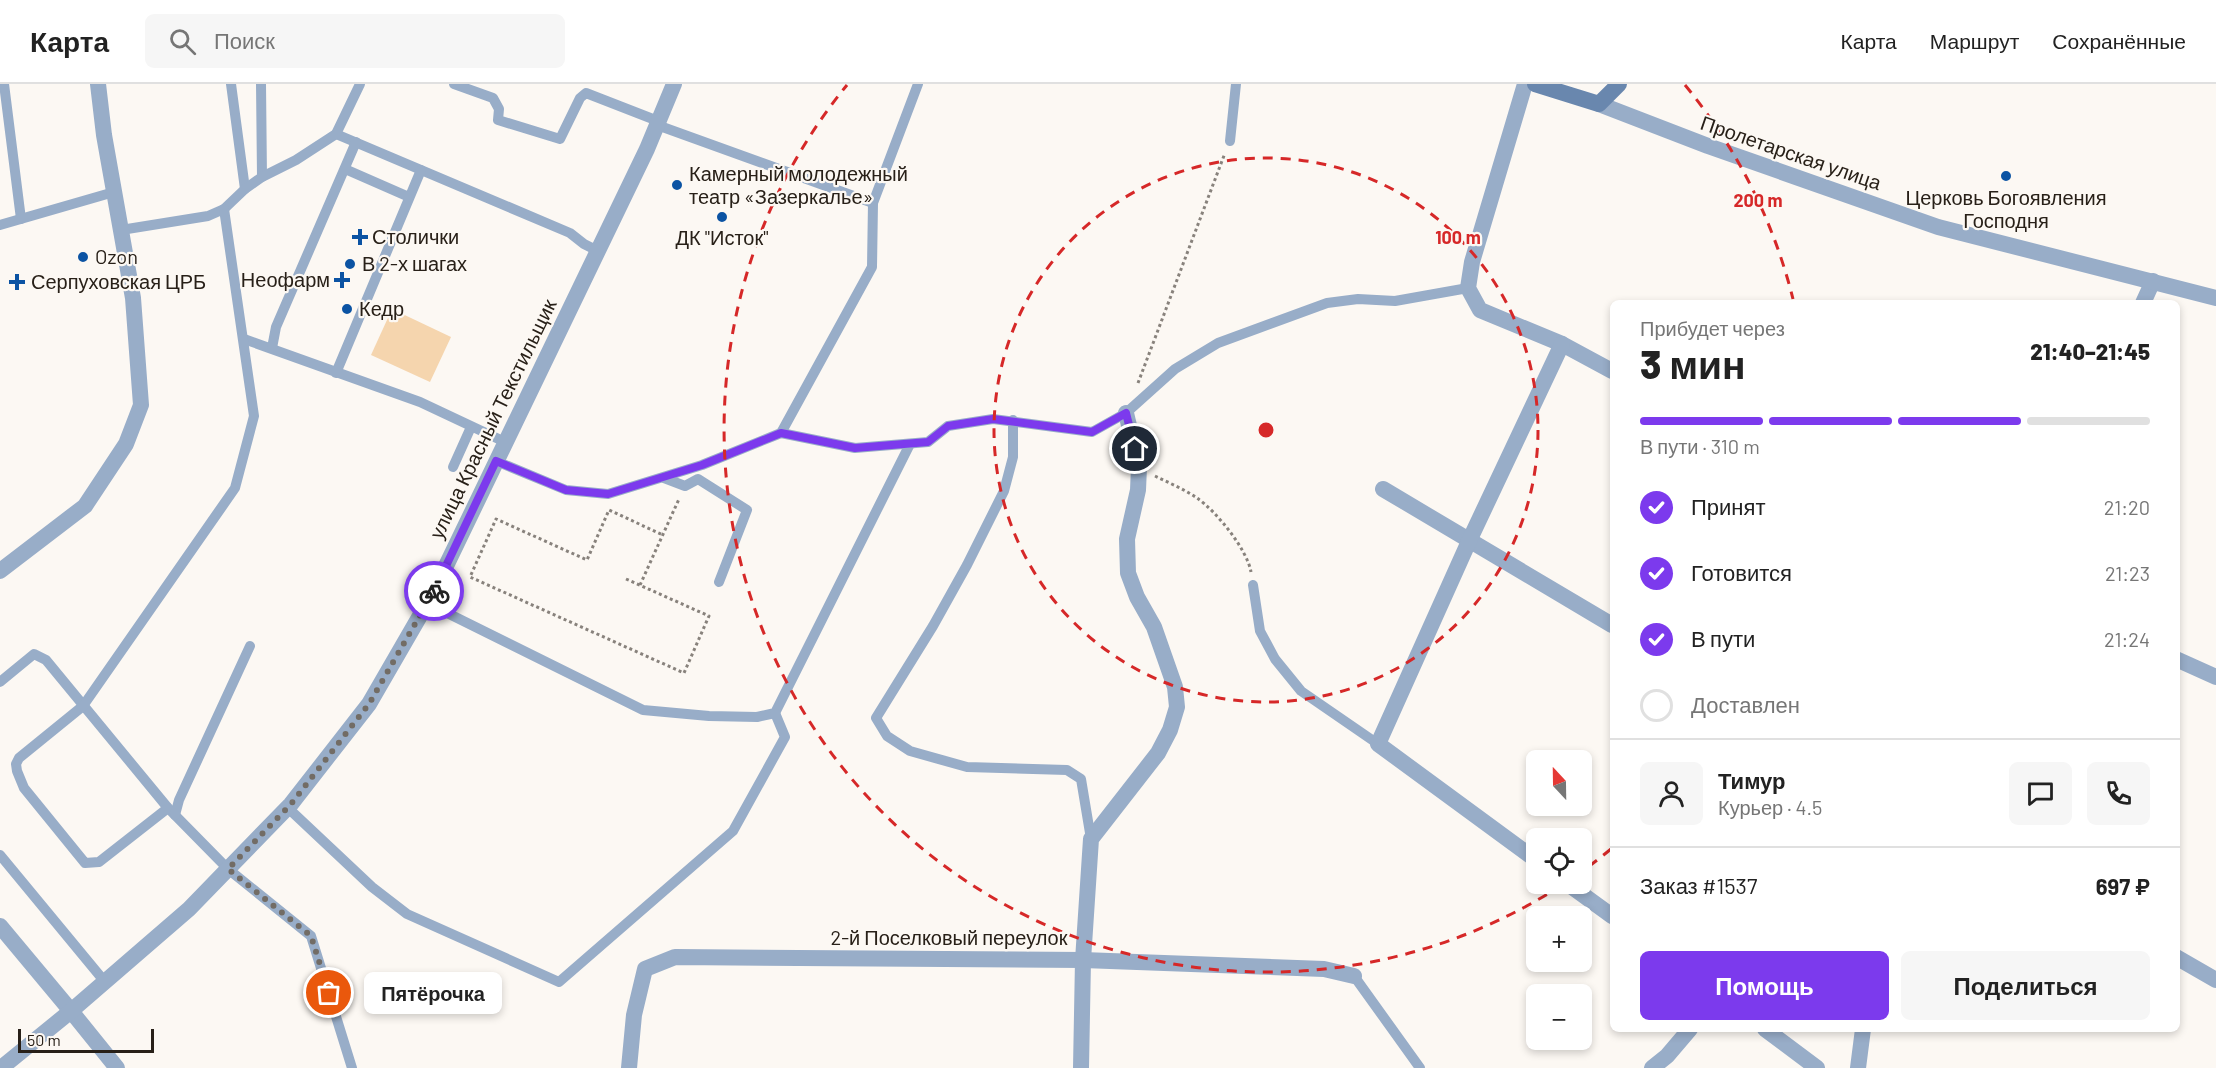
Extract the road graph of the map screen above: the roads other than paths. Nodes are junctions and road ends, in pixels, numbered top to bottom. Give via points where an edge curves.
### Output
1 (3, 84) edge
2 (98, 84) edge
3 (231, 84) edge
4 (261, 84) edge
5 (360, 84) edge
6 (454, 84) edge
7 (674, 84) edge
8 (918, 84) edge
9 (1236, 84) edge
10 (1525, 84) edge
11 (1535, 84) edge
12 (1619, 84) edge
13 (1599, 104) junction
14 (658, 123) junction
15 (336, 134) junction
16 (1230, 141) road end
17 (356, 142) junction
18 (345, 169) junction
19 (421, 170) junction
20 (262, 177) junction
21 (245, 189) junction
22 (114, 192) junction
23 (410, 197) junction
24 (873, 203) junction
25 (224, 209) junction
26 (21, 219) junction
27 (0, 225) edge
28 (121, 230) junction
29 (598, 251) junction
30 (2153, 281) junction
31 (1468, 288) junction
32 (2216, 298) edge
33 (2144, 300) edge
34 (244, 339) junction
35 (1562, 344) junction
36 (272, 348) junction
37 (1610, 371) edge
38 (336, 373) junction
39 (1126, 413) junction
40 (1013, 420) junction
41 (471, 426) junction
42 (781, 433) junction
43 (506, 442) junction
44 (910, 444) junction
45 (496, 461) junction
46 (453, 467) dead end
47 (664, 478) junction
48 (1383, 489) dead end
49 (1470, 539) junction
50 (0, 571) edge
51 (719, 582) dead end
52 (1253, 585) road end
53 (427, 603) junction
54 (1610, 624) edge
55 (250, 646) dead end
56 (2180, 661) edge
57 (2216, 677) edge
58 (0, 682) edge
59 (83, 706) junction
60 (775, 713) junction
61 (1378, 744) junction
62 (288, 808) junction
63 (171, 811) junction
64 (1091, 838) junction
65 (1526, 853) edge
66 (2, 862) edge
67 (228, 869) junction
68 (1582, 894) edge
69 (1610, 915) edge
70 (0, 926) edge
71 (2180, 959) edge
72 (1083, 960) junction
73 (1354, 976) joint
74 (2216, 980) edge
75 (105, 982) junction
76 (71, 1011) junction
77 (1687, 1032) edge
78 (1769, 1032) edge
79 (1863, 1032) edge
80 (2, 1068) edge
81 (117, 1068) edge
82 (352, 1068) edge
83 (629, 1068) edge
84 (1081, 1068) edge
85 (1420, 1068) edge
86 (1652, 1068) edge
87 (1817, 1068) edge
88 (1858, 1068) edge

1 - 26 lane
2 - 22 street
3 - 21 lane
4 - 20 lane
5 - 15 lane
6 - 14 lane via 493,98 499,109 498,120 560,139 586,93
7 - 14 street, улица Красный Текстильщик
8 - 24 lane
9 - 16 lane
10 - 31 street via 1472,262
11 - 13 main road
12 - 13 main road
13 - 30 street, Пролетарская улица via 1938,226
14 - 24 lane
14 - 29 street, улица Красный Текстильщик
15 - 17 lane
15 - 20 lane
17 - 18 lane
17 - 19 lane
18 - 23 lane
18 - 36 lane via 276,327
19 - 23 lane
19 - 29 lane via 570,233
20 - 21 lane
21 - 25 lane
22 - 26 lane
22 - 28 street
23 - 38 lane
24 - 42 lane via 872,267
25 - 28 lane via 208,216
25 - 34 lane
26 - 27 lane
28 - 50 street via 133,298 141,405 126,444 85,506
29 - 43 street, улица Красный Текстильщик
30 - 32 street, Пролетарская улица
30 - 33 street
31 - 35 street via 1480,310
31 - 39 lane via 1395,301 1358,299 1327,303 1218,343 1175,369
34 - 36 lane
34 - 59 lane via 254,416 235,488
35 - 37 street
35 - 49 street
36 - 38 lane
38 - 41 lane via 420,402
39 - 40 lane via 1092,432
39 - 64 street via 1139,467 1127,538 1128,573 1154,627 1175,687 1177,706 1158,753
40 - 44 lane via 948,426 928,442
40 - 64 lane via 1013,457 1004,491 933,626 876,718 887,736 910,751 967,767 1067,770 1081,779
41 - 43 lane
41 - 46 lane
42 - 44 lane via 855,448
42 - 47 lane
43 - 45 street, улица Красный Текстильщик
44 - 60 lane
45 - 47 lane via 566,490 608,494
45 - 53 street, улица Красный Текстильщик
47 - 51 lane via 685,486 698,479 747,510
48 - 49 street
49 - 54 street
49 - 61 street
52 - 61 lane via 1260,631 1281,667 1301,691
53 - 60 lane via 643,710 709,716 757,717
53 - 62 street, улица Красный Текстильщик via 369,704
55 - 63 lane
56 - 57 street
58 - 59 lane via 34,654 46,660
59 - 63 lane
59 - 63 lane via 16,764 24,788 86,863 99,862
60 - 62 lane via 785,737 733,831 559,982 407,914 372,887
61 - 65 street
62 - 67 street, улица Красный Текстильщик
63 - 67 lane
64 - 72 street
66 - 75 lane
67 - 75 street, улица Красный Текстильщик via 189,909
67 - 82 lane via 311,936
68 - 69 street
70 - 76 street
71 - 74 street
72 - 73 street, 2-й Поселковый переулок via 1324,969
72 - 83 street, 2-й Поселковый переулок via 675,957 645,969 634,1016
72 - 84 street
73 - 85 lane
75 - 76 street, улица Красный Текстильщик
76 - 80 street, улица Красный Текстильщик
76 - 81 street
77 - 86 street
78 - 87 street
79 - 88 street

